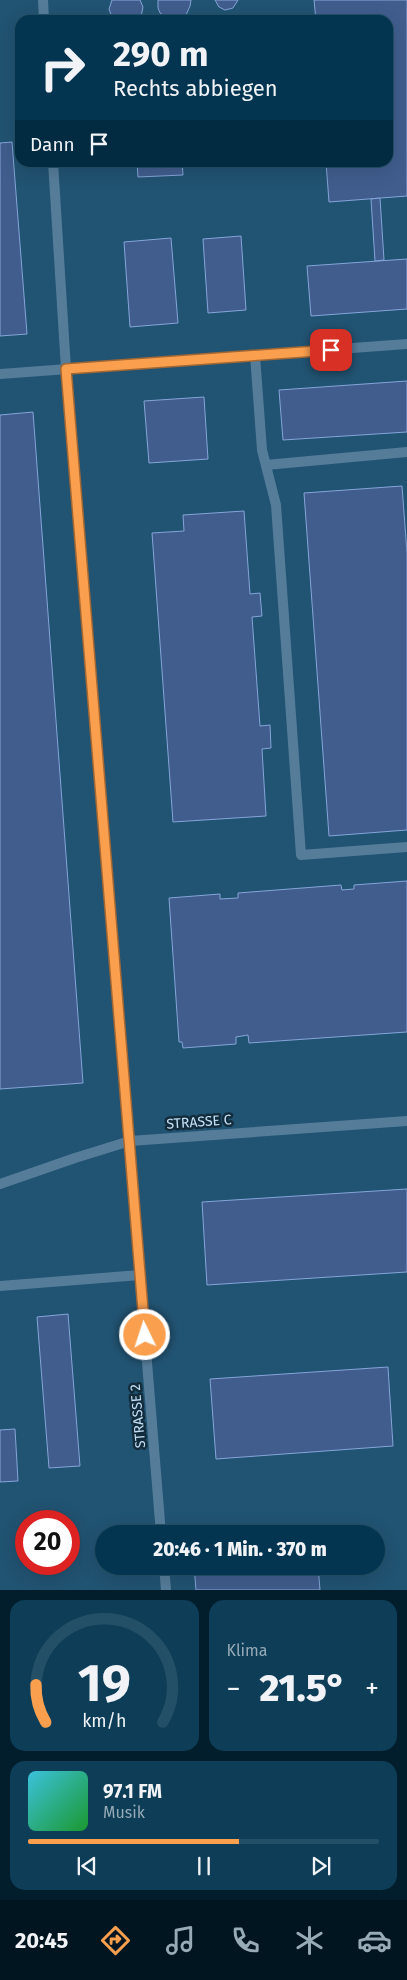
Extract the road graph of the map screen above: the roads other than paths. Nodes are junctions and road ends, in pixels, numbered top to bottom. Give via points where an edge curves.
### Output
1 (43, 0) edge
2 (44, 15) edge
3 (53, 167) edge
4 (407, 344) edge
5 (255, 356) junction
6 (66, 369) junction
7 (0, 374) edge
8 (407, 452) edge
9 (266, 465) junction
10 (407, 847) edge
11 (407, 1121) edge
12 (130, 1141) junction
13 (0, 1184) edge
14 (140, 1275) junction
15 (0, 1286) edge
16 (160, 1525) edge
17 (165, 1575) edge
18 (166, 1590) edge

1 - 2 lane
3 - 6 lane, STRASSE 2
4 - 5 lane
5 - 6 lane
5 - 9 lane
6 - 7 lane
6 - 12 lane, STRASSE 2
8 - 9 lane
9 - 10 lane via 276,505 301,855
11 - 12 lane, STRASSE C
12 - 13 lane, STRASSE C
12 - 14 lane, STRASSE 2
14 - 15 lane
14 - 16 lane, STRASSE 2
17 - 18 lane

